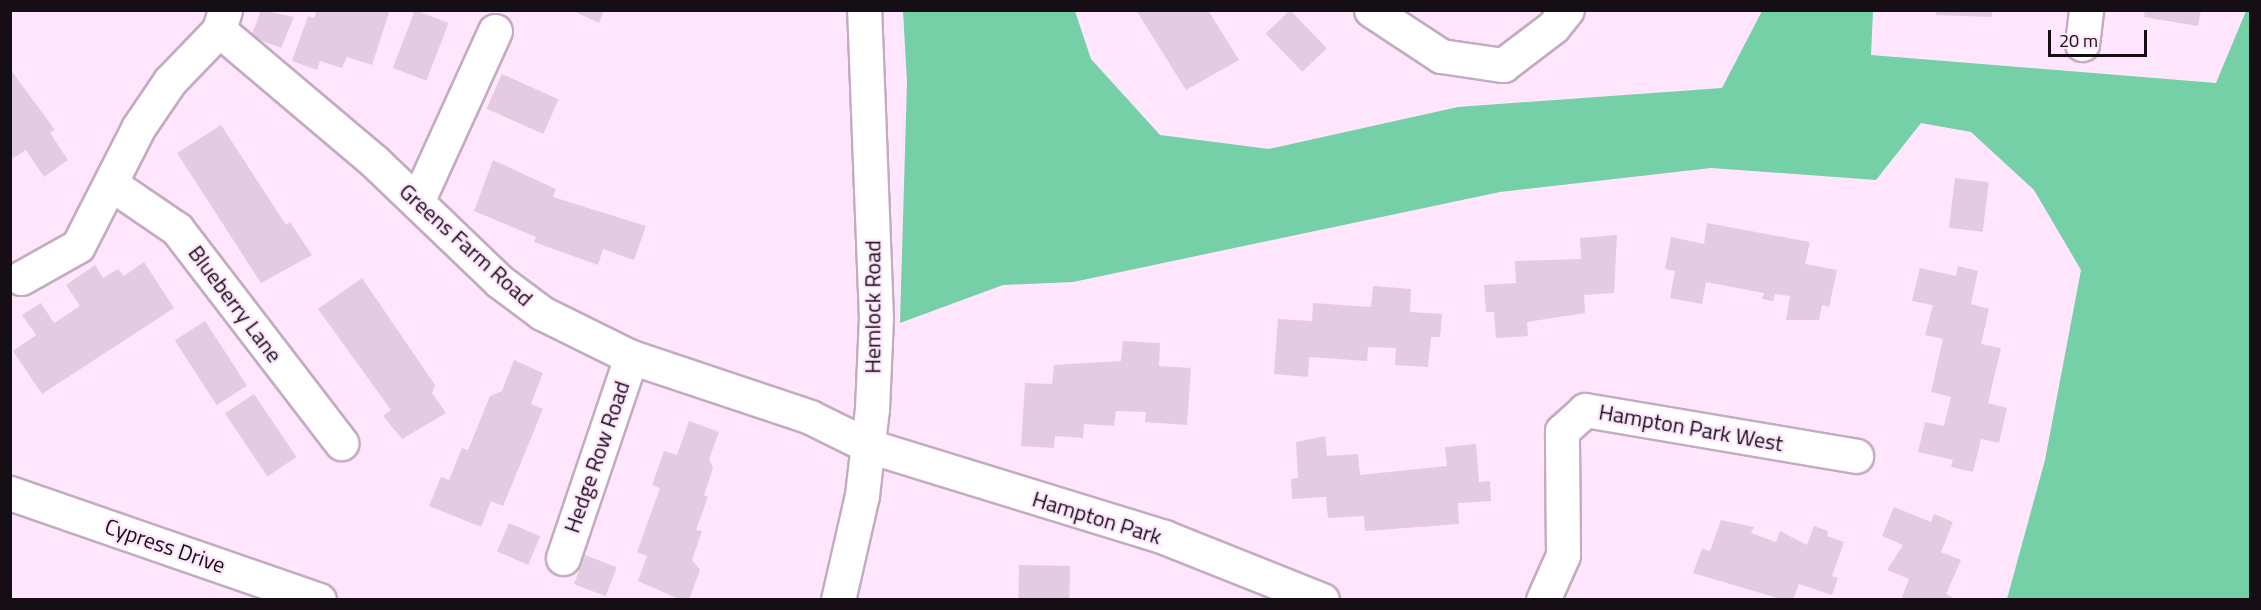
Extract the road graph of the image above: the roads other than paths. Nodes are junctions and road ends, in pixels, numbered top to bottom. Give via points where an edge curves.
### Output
1 (864, 10) edge
2 (1371, 10) edge
3 (1567, 10) edge
4 (2086, 10) edge
5 (222, 20) edge
6 (495, 31) dead end
7 (2082, 44) dead end
8 (111, 184) junction
9 (417, 202) junction
10 (21, 279) dead end
11 (631, 357) junction
12 (341, 443) dead end
13 (869, 446) junction
14 (1856, 456) dead end
15 (10, 493) edge
16 (563, 558) dead end
17 (319, 600) edge
18 (838, 600) edge
19 (1322, 600) edge
20 (1543, 600) edge

1 - 13 street, Hemlock Road via 876,319
2 - 3 street via 1441,56 1503,65 1554,27
4 - 7 street
5 - 8 street via 170,81 138,128
5 - 9 street, Greens Farm Road
6 - 9 street
8 - 10 street via 78,246
8 - 12 street, Blueberry Lane via 177,229
9 - 11 street, Greens Farm Road via 499,281 542,313
11 - 13 street, Greens Farm Road via 810,417
11 - 16 street, Hedge Row Road
13 - 18 street, Hemlock Road
13 - 19 street, Hampton Park via 1164,537
14 - 20 street, Hampton Park West via 1585,410 1562,431 1563,555
15 - 17 street, Cypress Drive

